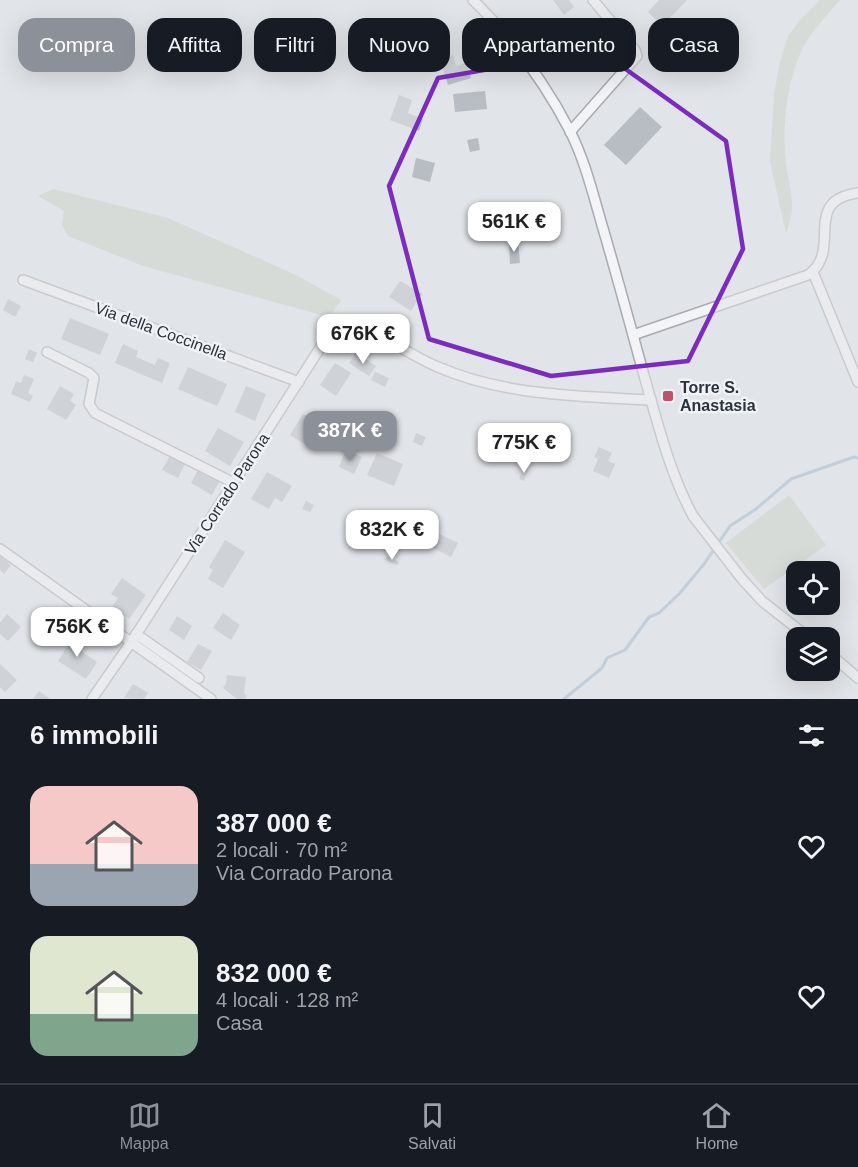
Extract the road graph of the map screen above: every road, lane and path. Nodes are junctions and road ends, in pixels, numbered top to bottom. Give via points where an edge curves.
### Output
1 (473, 0) edge
2 (593, 0) edge
3 (570, 132) junction
4 (858, 193) edge
5 (813, 272) junction
6 (23, 280) dead end
7 (633, 335) junction
8 (47, 352) dead end
9 (299, 382) junction
10 (858, 382) edge
11 (651, 400) junction
12 (234, 483) junction
13 (0, 549) edge
14 (795, 627) edge
15 (134, 638) junction
16 (840, 663) edge
17 (199, 678) dead end
18 (858, 678) edge
19 (92, 699) edge
20 (211, 699) edge

1 - 3 street via 525,59
2 - 3 street via 637,56
3 - 7 street via 591,185
4 - 5 street via 842,196 829,207 822,257
5 - 7 street
5 - 10 street
6 - 9 street, Via della Coccinella
7 - 11 street
8 - 12 street via 94,378 89,404 95,413
9 - 11 street, Via Corrado Parona via 334,327 345,319 432,364 480,382 539,393
9 - 12 street, Via Corrado Parona
11 - 14 street via 681,492 693,516 762,601
12 - 15 street, Via Corrado Parona
13 - 15 street
15 - 17 street
15 - 19 street, Via Corrado Parona
15 - 20 street
16 - 18 street

